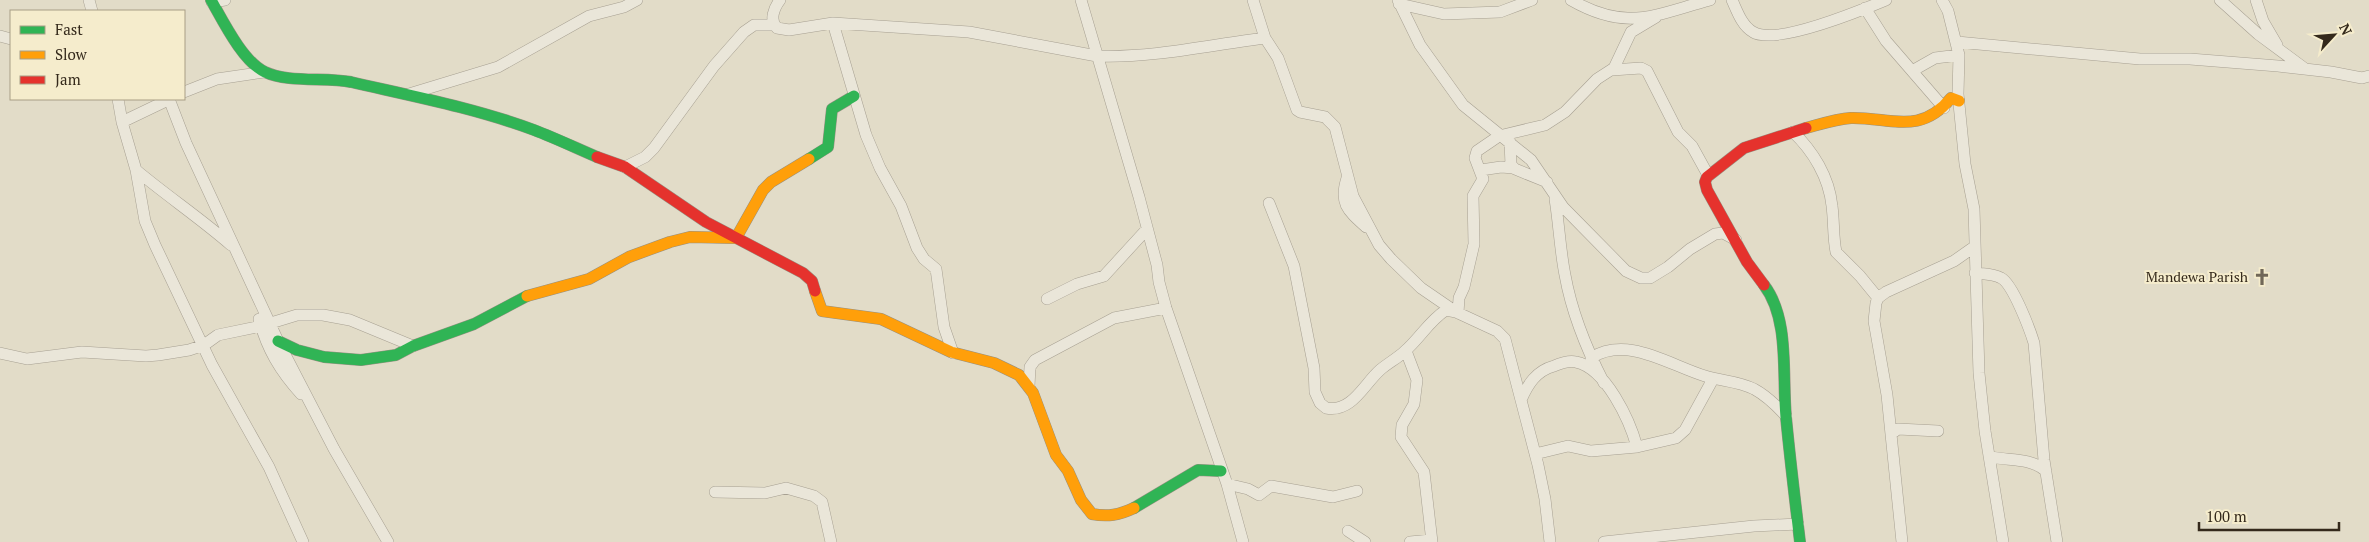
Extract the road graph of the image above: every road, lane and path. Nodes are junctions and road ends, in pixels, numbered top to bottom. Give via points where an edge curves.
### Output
1 (225, 0) edge
2 (637, 0) edge
3 (780, 0) edge
4 (1081, 0) edge
5 (1252, 0) edge
6 (1532, 0) edge
7 (1571, 0) edge
8 (1710, 0) edge
9 (1732, 0) edge
10 (1886, 0) edge
11 (1942, 0) edge
12 (2220, 0) edge
13 (2256, 0) edge
14 (211, 1) edge
15 (1399, 2) edge
16 (1512, 4) edge
17 (1865, 8) junction
18 (1656, 16) junction
19 (833, 23) junction
20 (774, 25) junction
21 (1265, 38) junction
22 (1957, 42) junction
23 (2282, 53) junction
24 (1959, 55) junction
25 (1098, 56) junction
26 (1119, 57) junction
27 (1612, 70) junction
28 (2306, 70) junction
29 (1912, 71) junction
30 (264, 72) junction
31 (1103, 72) junction
32 (2369, 76) edge
33 (185, 92) edge
34 (409, 94) junction
35 (854, 96) junction
36 (118, 100) edge
37 (168, 100) edge
38 (170, 100) edge
39 (1959, 101) junction
40 (1944, 108) junction
41 (122, 122) junction
42 (1793, 132) junction
43 (1499, 136) junction
44 (1510, 142) junction
45 (625, 167) junction
46 (1514, 168) junction
47 (136, 170) junction
48 (1481, 170) junction
49 (1708, 175) junction
50 (1547, 182) junction
51 (1554, 194) junction
52 (1269, 203) dead end
53 (1147, 229) junction
54 (736, 238) junction
55 (1737, 240) junction
56 (1974, 247) junction
57 (235, 249) junction
58 (1975, 273) junction
59 (1878, 298) junction
60 (1047, 299) dead end
61 (1166, 308) junction
62 (1457, 312) junction
63 (286, 317) junction
64 (265, 325) junction
65 (277, 339) junction
66 (204, 345) junction
67 (412, 346) junction
68 (1406, 351) junction
69 (0, 353) edge
70 (953, 353) junction
71 (1591, 358) junction
72 (1713, 378) junction
73 (1604, 383) junction
74 (1028, 386) junction
75 (1521, 400) junction
76 (310, 404) junction
77 (1786, 416) junction
78 (1938, 431) dead end
79 (1891, 434) junction
80 (1637, 447) junction
81 (1535, 454) junction
82 (1991, 457) junction
83 (1222, 471) junction
84 (2046, 471) junction
85 (1227, 484) junction
86 (1357, 491) dead end
87 (715, 492) dead end
88 (1798, 524) junction
89 (1348, 532) dead end
90 (2053, 540) edge
91 (1432, 541) edge
92 (303, 542) edge
93 (388, 542) edge
94 (831, 542) edge
95 (1243, 542) edge
96 (1365, 542) edge
97 (1410, 542) edge
98 (1550, 542) edge
99 (1604, 542) edge
100 (1800, 542) edge
101 (1902, 542) edge
102 (2003, 542) edge

1 - 14 street
2 - 34 street via 624,7 589,16 498,67
3 - 20 street via 773,14
4 - 25 street
5 - 21 street
6 - 16 street
7 - 18 street via 1604,15 1640,19
8 - 18 street
9 - 17 street via 1747,28 1759,35 1814,26
10 - 17 street
11 - 22 street
12 - 23 street
13 - 23 street via 2263,21
14 - 30 street via 233,37
15 - 16 street via 1444,14 1500,12
15 - 43 street via 1420,45 1463,105
17 - 29 street via 1886,41
18 - 27 street via 1631,32
19 - 20 street via 789,30
19 - 25 street via 969,32
19 - 35 street
20 - 45 street via 754,25 744,32 714,66 654,148 645,158
21 - 26 street
21 - 62 street via 1278,58 1297,110 1325,117 1335,127 1347,178 1358,206 1391,260 1421,288
22 - 24 street
22 - 28 street
23 - 28 street
24 - 29 street via 1935,58
24 - 39 street
25 - 26 street
25 - 31 street
26 - 31 street
27 - 43 street via 1597,79 1552,121
27 - 49 street via 1641,68 1647,71 1678,132 1692,146
28 - 32 street via 2362,78
29 - 40 street
30 - 33 street via 216,79
30 - 34 street via 280,77 335,80
31 - 53 street
34 - 45 street via 512,123
35 - 54 street via 832,109 828,147 766,186
35 - 70 street via 880,168 901,206 917,248 936,269 944,327
36 - 41 street
37 - 41 street
38 - 57 street via 177,123
39 - 40 street via 1951,98
39 - 56 street via 1965,164 1974,209
40 - 42 street via 1906,122 1846,119
41 - 47 street
42 - 49 street via 1744,148
42 - 59 street via 1807,145 1821,169 1832,203 1836,252
43 - 44 street
43 - 48 street via 1477,152 1475,158
44 - 46 street via 1511,165
44 - 50 street via 1531,160
45 - 54 street via 681,206
46 - 48 street
46 - 50 street
47 - 57 street
47 - 66 street via 146,221 166,270
48 - 62 street via 1483,179 1473,196 1473,250
49 - 55 street via 1705,182 1707,190
50 - 51 street
51 - 55 street via 1626,270 1641,278 1659,273 1715,234 1723,233
51 - 71 street via 1568,292
52 - 68 street via 1299,281 1315,392 1320,403 1330,409 1348,404 1380,370
53 - 60 street via 1104,276 1077,284
53 - 61 street
54 - 67 street via 690,237 670,242 589,279 527,296 474,324
54 - 70 street via 803,273 812,281 822,311 882,319
55 - 77 street via 1747,262 1776,302
56 - 58 street
56 - 59 street via 1954,261
57 - 64 street via 254,289
58 - 82 street via 1979,373
58 - 84 street via 2000,277 2007,282 2029,327 2034,344
59 - 79 street via 1874,321
61 - 74 street via 1114,318 1035,360 1030,366
61 - 83 street
62 - 68 street via 1446,310 1433,319
62 - 75 street via 1497,331 1505,339
63 - 64 street
63 - 65 street
63 - 67 street via 314,314 350,320
64 - 65 street
64 - 66 street via 218,336
64 - 76 street via 267,346 276,363
65 - 67 street via 313,355 361,360 396,355
65 - 76 street
66 - 69 street via 146,356 82,352 27,359
66 - 92 street via 269,467
68 - 91 street via 1417,380 1414,404 1402,425 1401,437 1424,472
70 - 74 street via 1002,366 1019,375
71 - 72 street via 1605,350 1623,349
71 - 73 street
72 - 77 street via 1752,388 1773,401
72 - 80 street via 1682,434 1665,442
73 - 75 street via 1588,367 1570,361 1534,376
73 - 80 street via 1628,417
74 - 83 street via 1056,455 1092,514 1108,517 1120,514 1200,469
75 - 81 street
76 - 93 street
77 - 88 street
78 - 79 street via 1898,429
79 - 101 street
80 - 81 street via 1591,451 1568,446
81 - 98 street
82 - 84 street via 2022,460 2039,465
82 - 102 street
83 - 85 street
84 - 90 street
85 - 86 street via 1259,495 1271,486 1333,497
85 - 95 street
87 - 94 street via 765,493 786,488 814,496 824,507
88 - 99 street
88 - 100 street
89 - 96 street
91 - 97 street

